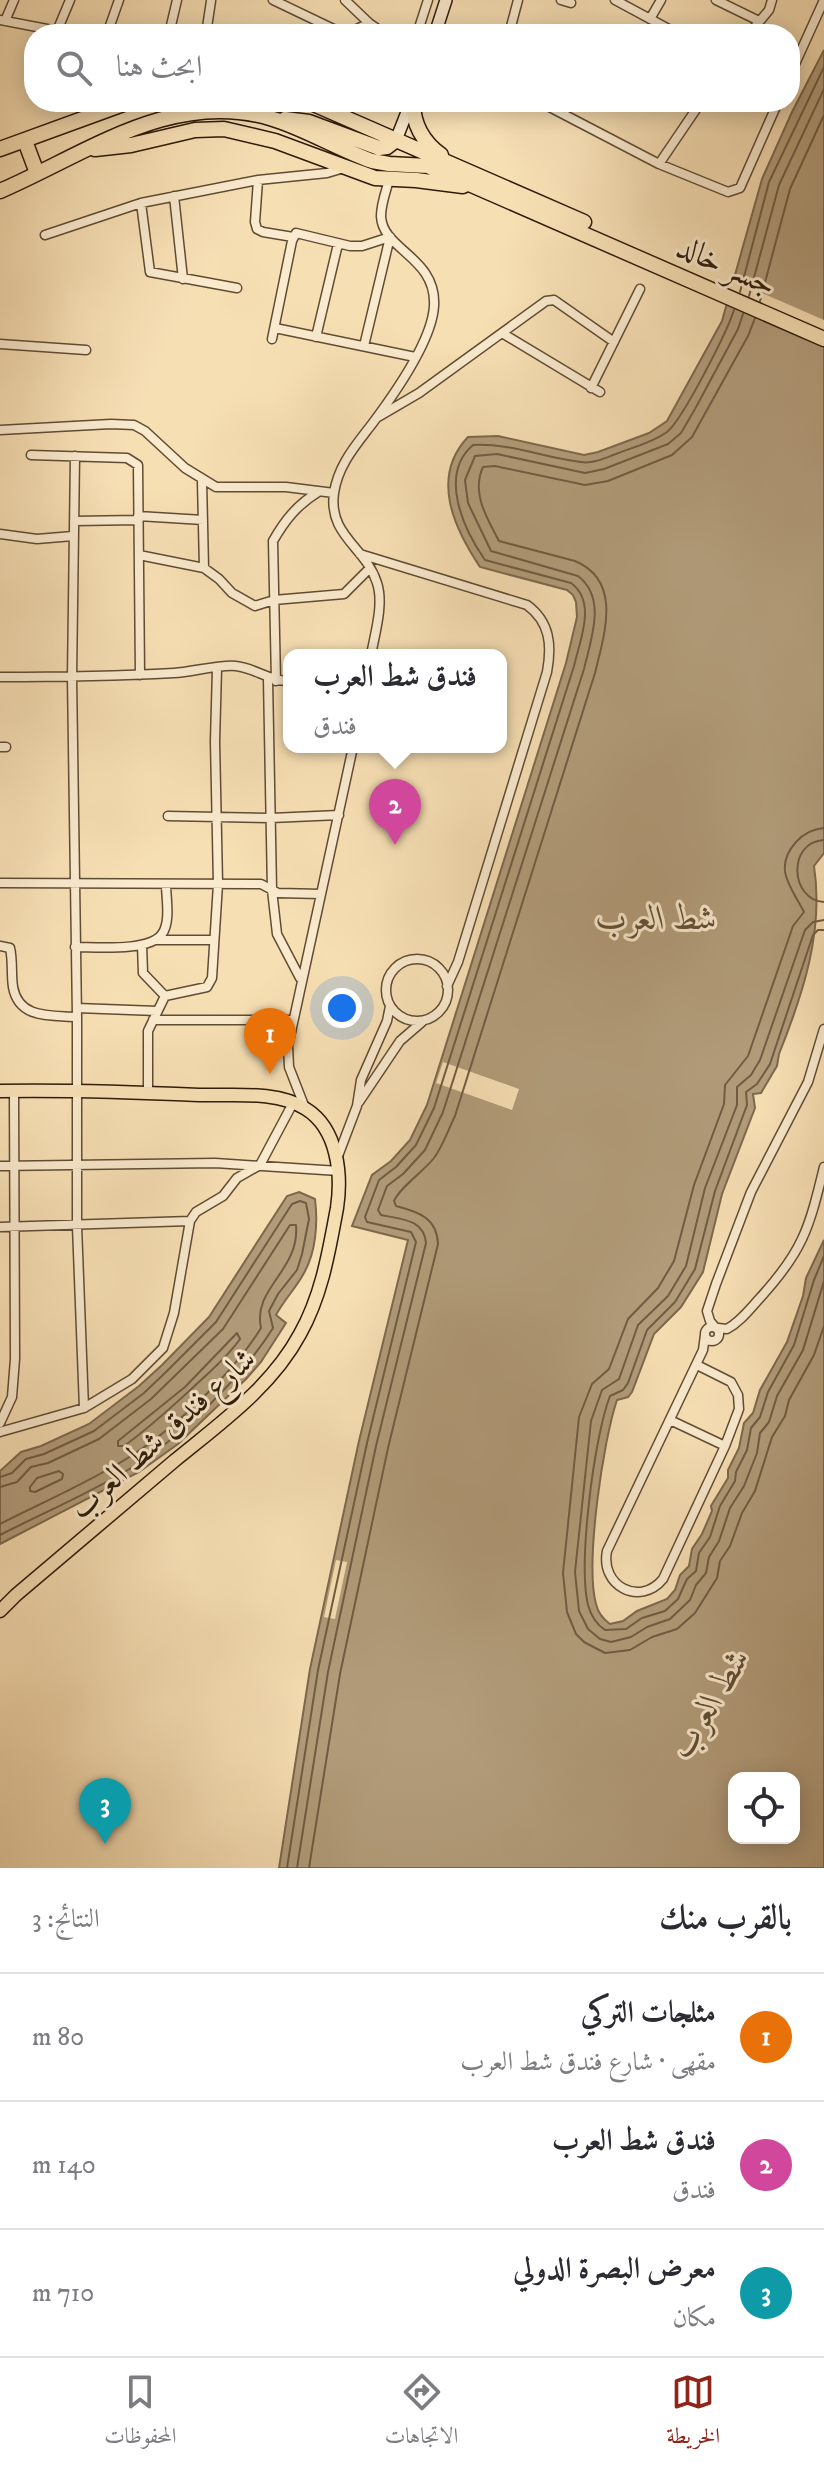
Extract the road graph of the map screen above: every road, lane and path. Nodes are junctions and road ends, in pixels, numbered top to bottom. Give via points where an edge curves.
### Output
1 (14, 0) edge
2 (70, 0) edge
3 (119, 0) edge
4 (177, 0) edge
5 (273, 0) edge
6 (345, 0) edge
7 (428, 0) edge
8 (446, 0) edge
9 (518, 0) edge
10 (561, 0) edge
11 (615, 0) edge
12 (661, 0) edge
13 (716, 0) edge
14 (772, 0) edge
15 (824, 0) edge
16 (211, 1) edge
17 (571, 3) dead end
18 (650, 19) junction
19 (2, 20) edge
20 (759, 21) junction
21 (369, 23) edge
22 (24, 24) edge
23 (60, 24) edge
24 (111, 24) edge
25 (171, 24) edge
26 (208, 24) edge
27 (325, 24) edge
28 (420, 24) edge
29 (438, 24) edge
30 (512, 24) edge
31 (659, 24) edge
32 (757, 24) edge
33 (800, 53) edge
34 (102, 112) edge
35 (195, 112) edge
36 (245, 112) edge
37 (332, 112) edge
38 (408, 112) edge
39 (414, 112) edge
40 (559, 112) edge
41 (694, 112) edge
42 (774, 112) edge
43 (273, 118) junction
44 (396, 140) junction
45 (25, 141) junction
46 (0, 149) edge
47 (87, 150) junction
48 (659, 164) junction
49 (346, 168) junction
50 (461, 169) junction
51 (37, 173) junction
52 (258, 180) junction
53 (389, 180) junction
54 (475, 186) junction
55 (0, 191) edge
56 (174, 196) junction
57 (527, 202) junction
58 (141, 203) junction
59 (45, 235) dead end
60 (293, 237) junction
61 (390, 237) junction
62 (338, 244) junction
63 (652, 258) junction
64 (183, 279) junction
65 (237, 288) dead end
66 (640, 289) dead end
67 (275, 328) junction
68 (824, 328) edge
69 (502, 333) junction
70 (316, 337) junction
71 (272, 339) dead end
72 (824, 339) edge
73 (614, 342) junction
74 (0, 344) edge
75 (364, 346) junction
76 (86, 350) dead end
77 (415, 357) junction
78 (591, 388) junction
79 (600, 392) dead end
80 (377, 417) junction
81 (0, 430) edge
82 (31, 455) dead end
83 (75, 456) junction
84 (202, 481) junction
85 (319, 491) junction
86 (334, 493) junction
87 (138, 518) junction
88 (203, 520) junction
89 (74, 521) junction
90 (0, 534) edge
91 (73, 536) junction
92 (360, 554) junction
93 (139, 555) junction
94 (204, 568) junction
95 (370, 568) junction
96 (274, 600) junction
97 (372, 649) edge
98 (217, 669) junction
99 (140, 675) junction
100 (0, 677) edge
101 (72, 677) junction
102 (272, 680) junction
103 (283, 681) edge
104 (352, 753) edge
105 (339, 815) junction
106 (168, 816) dead end
107 (215, 817) junction
108 (271, 818) junction
109 (0, 883) edge
110 (76, 884) junction
111 (166, 884) junction
112 (218, 884) junction
113 (272, 890) junction
114 (321, 894) junction
115 (155, 940) junction
116 (214, 940) junction
117 (142, 945) junction
118 (0, 946) edge
119 (75, 947) junction
120 (301, 979) junction
121 (447, 986) junction
122 (165, 996) junction
123 (390, 1006) junction
124 (77, 1013) junction
125 (155, 1015) junction
126 (427, 1019) junction
127 (292, 1020) junction
128 (824, 1029) edge
129 (7, 1091) edge
130 (77, 1091) junction
131 (148, 1093) junction
132 (293, 1103) junction
133 (357, 1106) junction
134 (306, 1108) junction
135 (338, 1164) junction
136 (14, 1165) junction
137 (76, 1165) junction
138 (260, 1165) junction
139 (0, 1166) edge
140 (824, 1167) edge
141 (190, 1221) junction
142 (77, 1226) junction
143 (0, 1227) edge
144 (14, 1227) junction
145 (13, 1289) junction
146 (0, 1290) edge
147 (707, 1314) junction
148 (705, 1333) junction
149 (717, 1333) junction
150 (703, 1350) junction
151 (697, 1365) junction
152 (84, 1408) junction
153 (670, 1420) junction
154 (0, 1423) edge
155 (0, 1432) edge
156 (725, 1446) junction
157 (0, 1611) edge

1 - 19 street
2 - 23 street
3 - 24 street
4 - 25 street
5 - 27 street
6 - 21 street
7 - 28 street
8 - 29 main road
9 - 30 street
10 - 17 street
11 - 18 street
12 - 18 street
13 - 20 street
14 - 20 street
15 - 33 street
16 - 26 street
18 - 31 street
19 - 22 street
20 - 32 street
34 - 45 highway
35 - 47 highway via 147,123
36 - 43 highway
37 - 44 highway
38 - 44 main road
39 - 50 highway via 426,142
40 - 48 street
41 - 48 street
42 - 48 street via 734,191
43 - 44 highway via 309,122 379,148
43 - 54 highway via 372,161 428,166
44 - 50 highway
45 - 46 highway
45 - 51 highway
47 - 49 highway via 224,129 275,141
47 - 51 highway
49 - 52 street
49 - 53 highway
50 - 57 highway
51 - 55 highway
52 - 56 street
52 - 60 street via 257,229
53 - 54 highway
53 - 61 street via 381,217
54 - 57 highway
56 - 58 street
56 - 64 street
57 - 63 highway
58 - 59 street
58 - 64 street via 149,269
60 - 62 street via 300,233
60 - 67 street
61 - 62 street via 362,246
61 - 75 street
61 - 77 street via 423,269 433,291 432,317
62 - 70 street
63 - 68 highway, جسر خالد
63 - 72 highway, جسر خالد
64 - 65 street
66 - 73 street
67 - 70 street
67 - 71 street
69 - 73 street via 550,300
69 - 78 street
69 - 80 street
70 - 75 street
73 - 78 street
74 - 76 street
75 - 77 street
77 - 80 street
78 - 79 street
80 - 86 street via 346,459
81 - 84 street via 134,425
82 - 83 street
83 - 87 street via 135,461
83 - 89 street
84 - 85 street via 216,487
84 - 88 street
85 - 86 street
85 - 96 street via 299,504 273,541
86 - 92 street via 338,528
87 - 88 street
87 - 89 street
87 - 93 street
88 - 94 street
89 - 91 street
90 - 91 street
91 - 101 street
92 - 95 street
92 - 121 street via 527,605 549,635 543,686
93 - 94 street
93 - 99 street
94 - 96 street via 255,606
95 - 96 street via 344,594
95 - 97 street via 380,595
96 - 102 street
98 - 99 street
98 - 102 street via 239,666
98 - 107 street
99 - 101 street
100 - 101 street
101 - 110 street
102 - 103 street
102 - 108 street
104 - 105 street
105 - 108 street
105 - 114 street
106 - 107 street
107 - 108 street
107 - 112 street
108 - 113 street
109 - 110 street
110 - 111 street
110 - 119 street
111 - 112 street
111 - 115 street via 167,921
112 - 113 street via 261,884
112 - 116 street
113 - 114 street
113 - 120 street via 277,934
114 - 120 street
115 - 116 street
115 - 117 street
116 - 122 street via 207,987
117 - 119 street
117 - 122 street via 143,973
118 - 124 street via 11,952 14,992 31,1014
119 - 124 street
120 - 127 street
121 - 123 street via 434,965 410,960 396,967 387,982
121 - 126 street via 441,1009
122 - 125 street
123 - 126 street via 410,1020
123 - 133 street via 361,1080
124 - 125 street
124 - 130 street
125 - 127 street
125 - 131 street via 148,1031
126 - 133 street via 400,1041
127 - 134 street via 287,1058
128 - 147 street via 803,1092 751,1192
129 - 130 main road
129 - 136 street
130 - 131 main road
130 - 137 street
131 - 132 main road
132 - 134 main road
132 - 138 street
133 - 135 street
134 - 135 main road via 325,1130
135 - 138 street
135 - 157 main road, شارع فندق شط العرب via 339,1192 322,1282 289,1352 240,1406
136 - 137 street
136 - 139 street
136 - 144 street
137 - 138 street
137 - 142 street
138 - 141 street via 237,1178
140 - 149 street via 799,1249 733,1326
141 - 142 street
141 - 152 street via 163,1348 132,1379
142 - 144 street
142 - 152 street
143 - 144 street
144 - 145 street
145 - 146 street
145 - 154 street via 12,1397
147 - 148 street
147 - 149 street
148 - 149 street via 709,1327
148 - 149 street via 710,1341
148 - 150 street
149 - 150 street
150 - 151 street
151 - 153 street
151 - 156 street via 726,1378 738,1395 739,1409
152 - 155 street
153 - 156 street
153 - 156 street via 607,1551 607,1572 626,1591 647,1592 663,1579

